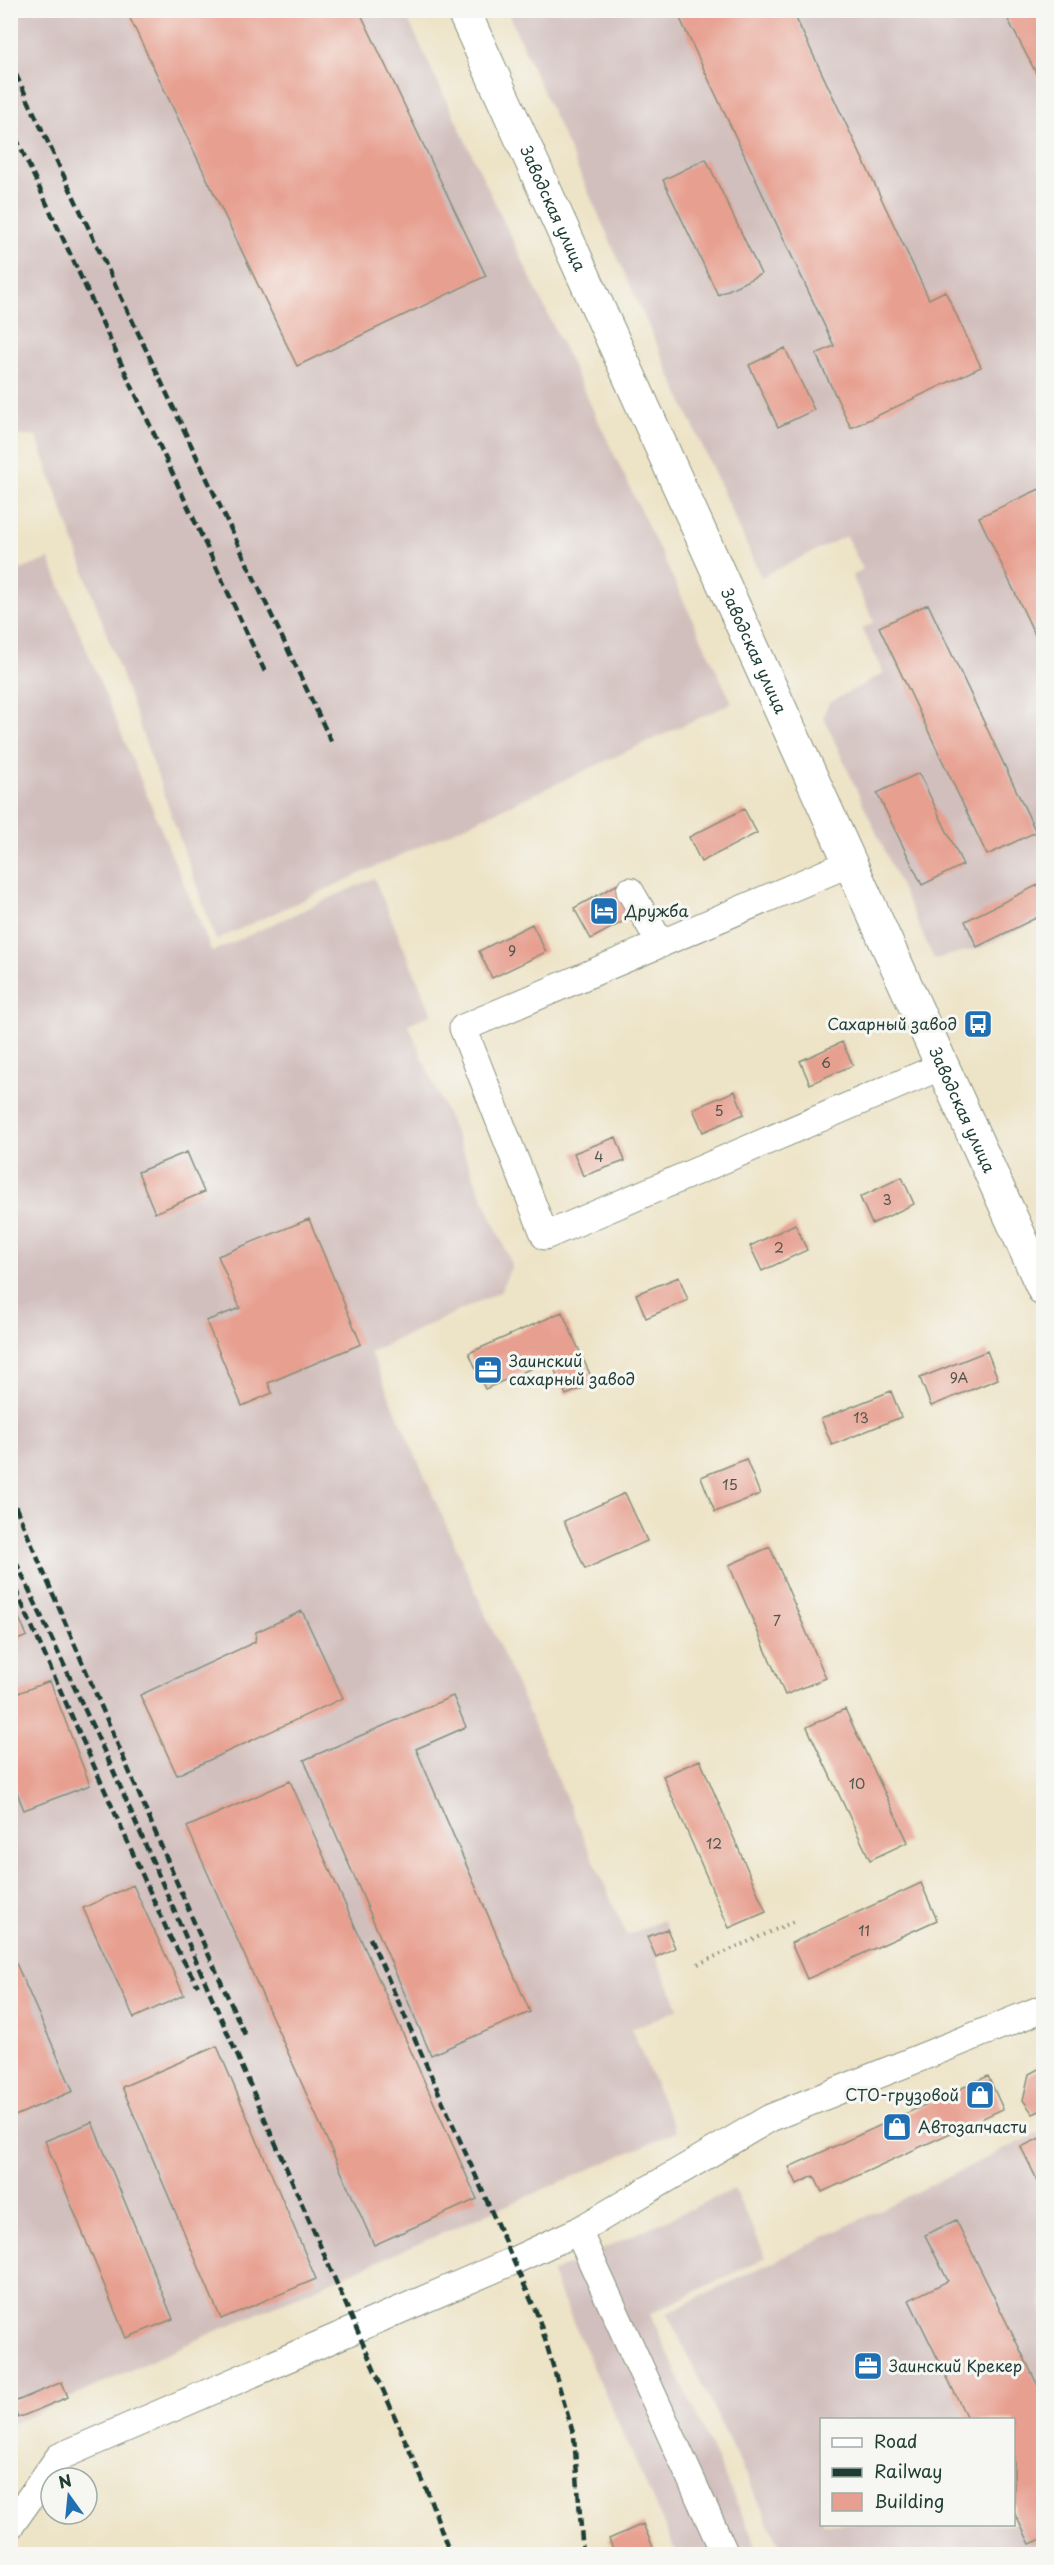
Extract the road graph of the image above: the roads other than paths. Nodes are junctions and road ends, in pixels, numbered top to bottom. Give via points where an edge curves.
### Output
1 (463, 10) edge
2 (849, 862) junction
3 (630, 891) dead end
4 (661, 944) junction
5 (942, 1066) junction
6 (1044, 1290) edge
7 (1044, 2008) edge
8 (578, 2231) junction
9 (10, 2526) edge
10 (725, 2554) edge

1 - 2 main road, Заводская улица
2 - 4 street
2 - 5 main road, Заводская улица
3 - 4 street
4 - 5 street via 463,1028 545,1236
5 - 6 main road, Заводская улица
7 - 8 street via 770,2118
8 - 9 street via 59,2457
8 - 10 street

